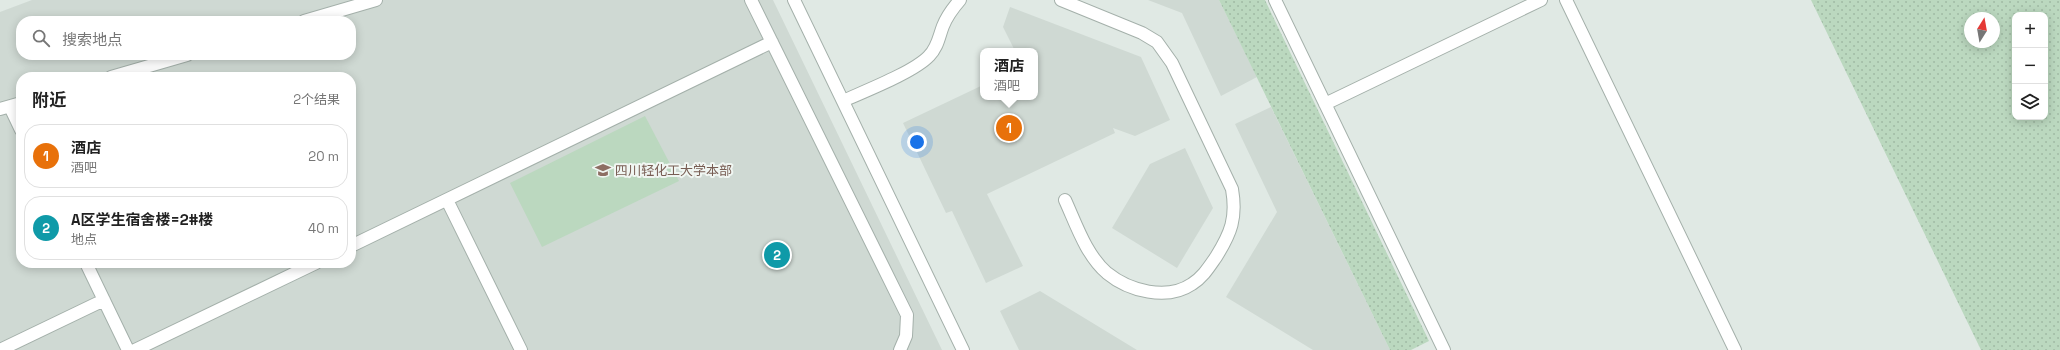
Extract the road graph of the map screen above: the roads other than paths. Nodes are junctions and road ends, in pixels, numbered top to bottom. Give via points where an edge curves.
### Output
1 (376, 0) edge
2 (752, 0) edge
3 (794, 0) edge
4 (960, 0) edge
5 (1061, 0) edge
6 (1275, 0) edge
7 (1541, 0) edge
8 (1566, 0) edge
9 (321, 16) edge
10 (772, 42) junction
11 (170, 60) edge
12 (128, 72) edge
13 (843, 101) junction
14 (1325, 104) junction
15 (10, 106) edge
16 (16, 119) edge
17 (447, 200) junction
18 (1065, 200) dead end
19 (356, 244) edge
20 (88, 268) edge
21 (306, 268) edge
22 (104, 300) junction
23 (0, 350) edge
24 (128, 350) edge
25 (135, 350) edge
26 (521, 350) edge
27 (900, 350) edge
28 (962, 350) edge
29 (1444, 350) edge
30 (1735, 350) edge

1 - 9 lane
2 - 10 lane
3 - 13 lane
4 - 13 lane via 950,12 938,44 929,56 915,67
5 - 18 lane via 1142,33 1157,42 1172,63 1232,189 1234,204 1230,234 1204,274 1191,285 1176,291 1159,293 1141,290 1107,273 1095,259
6 - 14 lane
7 - 14 lane
8 - 30 lane
10 - 17 lane
10 - 27 lane via 907,315 906,336
11 - 12 lane
13 - 28 lane
14 - 29 lane
15 - 16 lane
17 - 19 lane
17 - 26 lane
20 - 22 lane
21 - 25 lane
22 - 23 lane
22 - 24 lane

